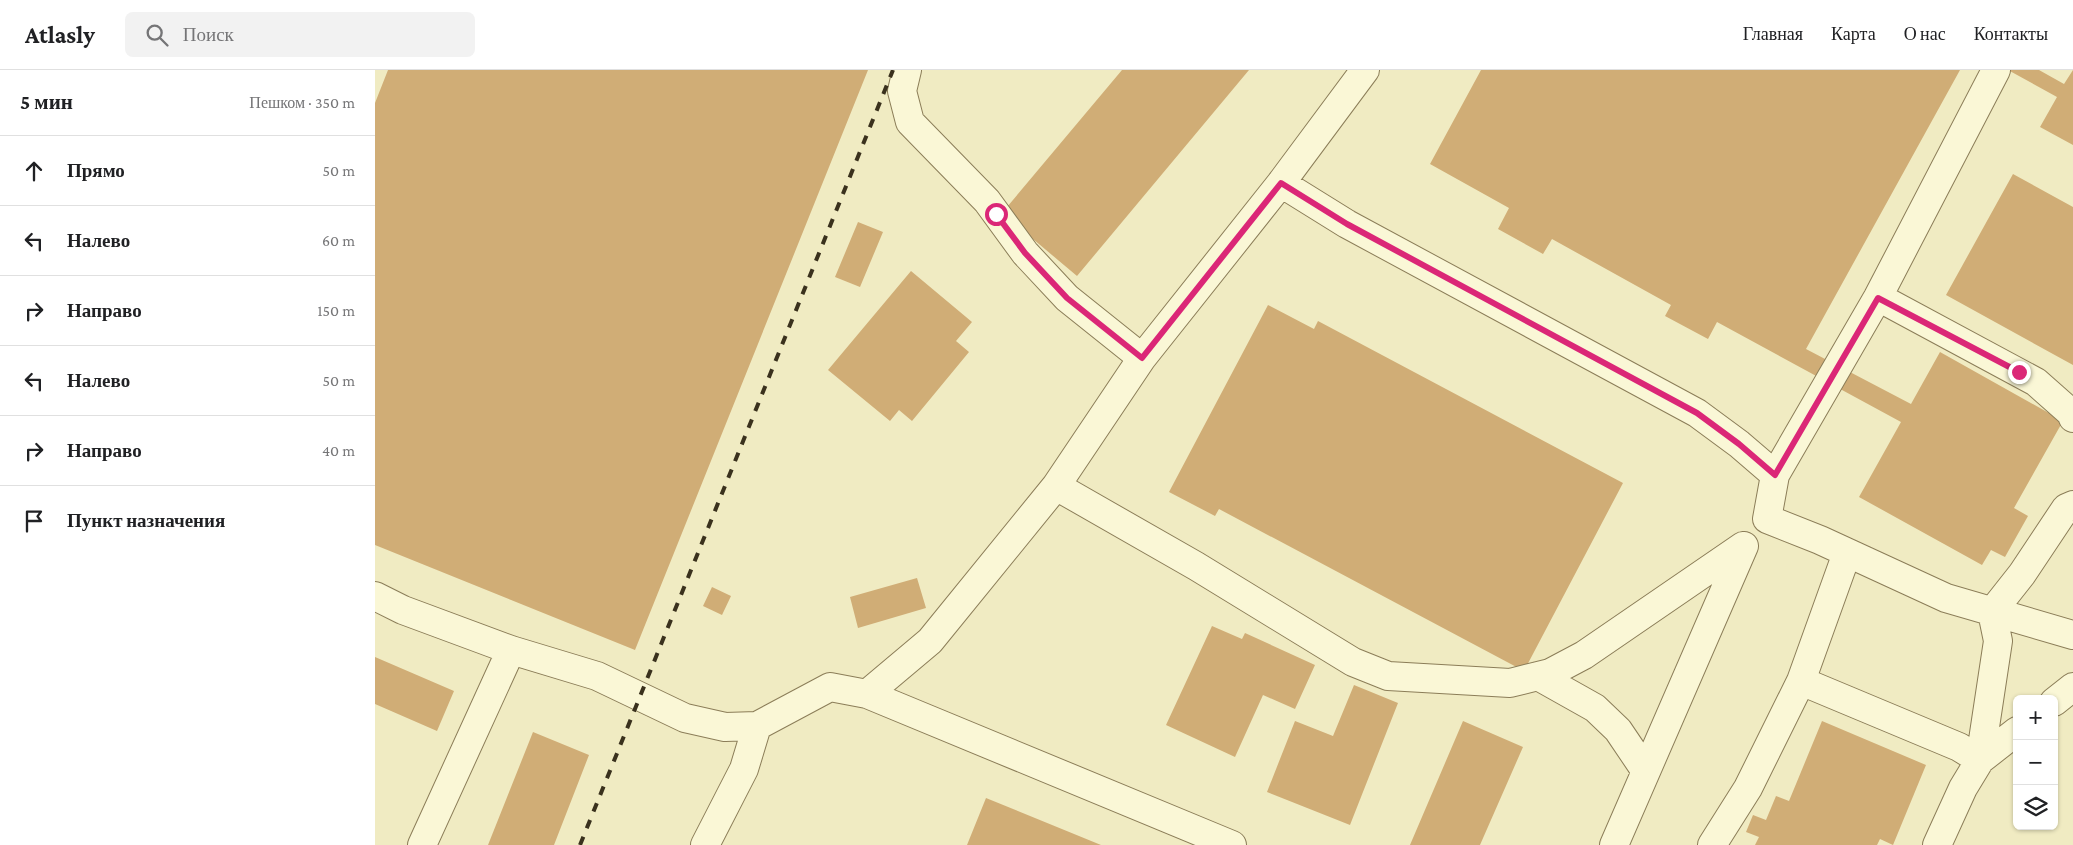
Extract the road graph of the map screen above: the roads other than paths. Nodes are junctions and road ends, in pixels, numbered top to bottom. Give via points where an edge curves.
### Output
1 (907, 70) edge
2 (1365, 70) edge
3 (1996, 70) edge
4 (1281, 183) junction
5 (1878, 298) junction
6 (1142, 358) junction
7 (2073, 418) edge
8 (1775, 475) junction
9 (1056, 486) junction
10 (2073, 505) edge
11 (1767, 519) junction
12 (1743, 546) junction
13 (1847, 553) junction
14 (375, 596) edge
15 (1992, 612) junction
16 (2073, 635) edge
17 (511, 650) junction
18 (1537, 676) junction
19 (1801, 681) junction
20 (2073, 687) edge
21 (867, 694) junction
22 (2058, 699) edge
23 (757, 726) junction
24 (2013, 734) edge
25 (1981, 760) junction
26 (1645, 770) junction
27 (422, 845) edge
28 (705, 845) edge
29 (1232, 845) edge
30 (1614, 845) edge
31 (1712, 845) edge
32 (1937, 845) edge

1 - 6 lane via 902,91 910,122 987,201 1025,253 1067,298
2 - 4 lane
3 - 5 lane
4 - 6 lane
4 - 8 lane via 1347,224 1697,413
5 - 7 lane via 2036,382
5 - 8 lane
6 - 9 lane
8 - 11 lane
9 - 18 lane via 1362,666 1388,676 1491,682 1510,683
9 - 21 lane via 930,640
10 - 15 lane via 2066,508
11 - 12 lane
11 - 13 lane
12 - 18 lane via 1583,655 1550,673
12 - 26 lane
13 - 15 lane via 1946,598
13 - 19 lane
14 - 17 lane via 403,610
15 - 16 lane
15 - 25 lane via 1998,641
17 - 23 lane via 597,676 685,718 725,727
17 - 27 lane
18 - 26 lane via 1595,708 1618,730
19 - 25 lane via 1959,747
19 - 31 lane via 1749,788
20 - 22 lane
21 - 23 lane via 830,686
21 - 29 lane
23 - 28 lane via 743,769
24 - 25 lane
25 - 32 lane via 1963,788
26 - 30 lane

